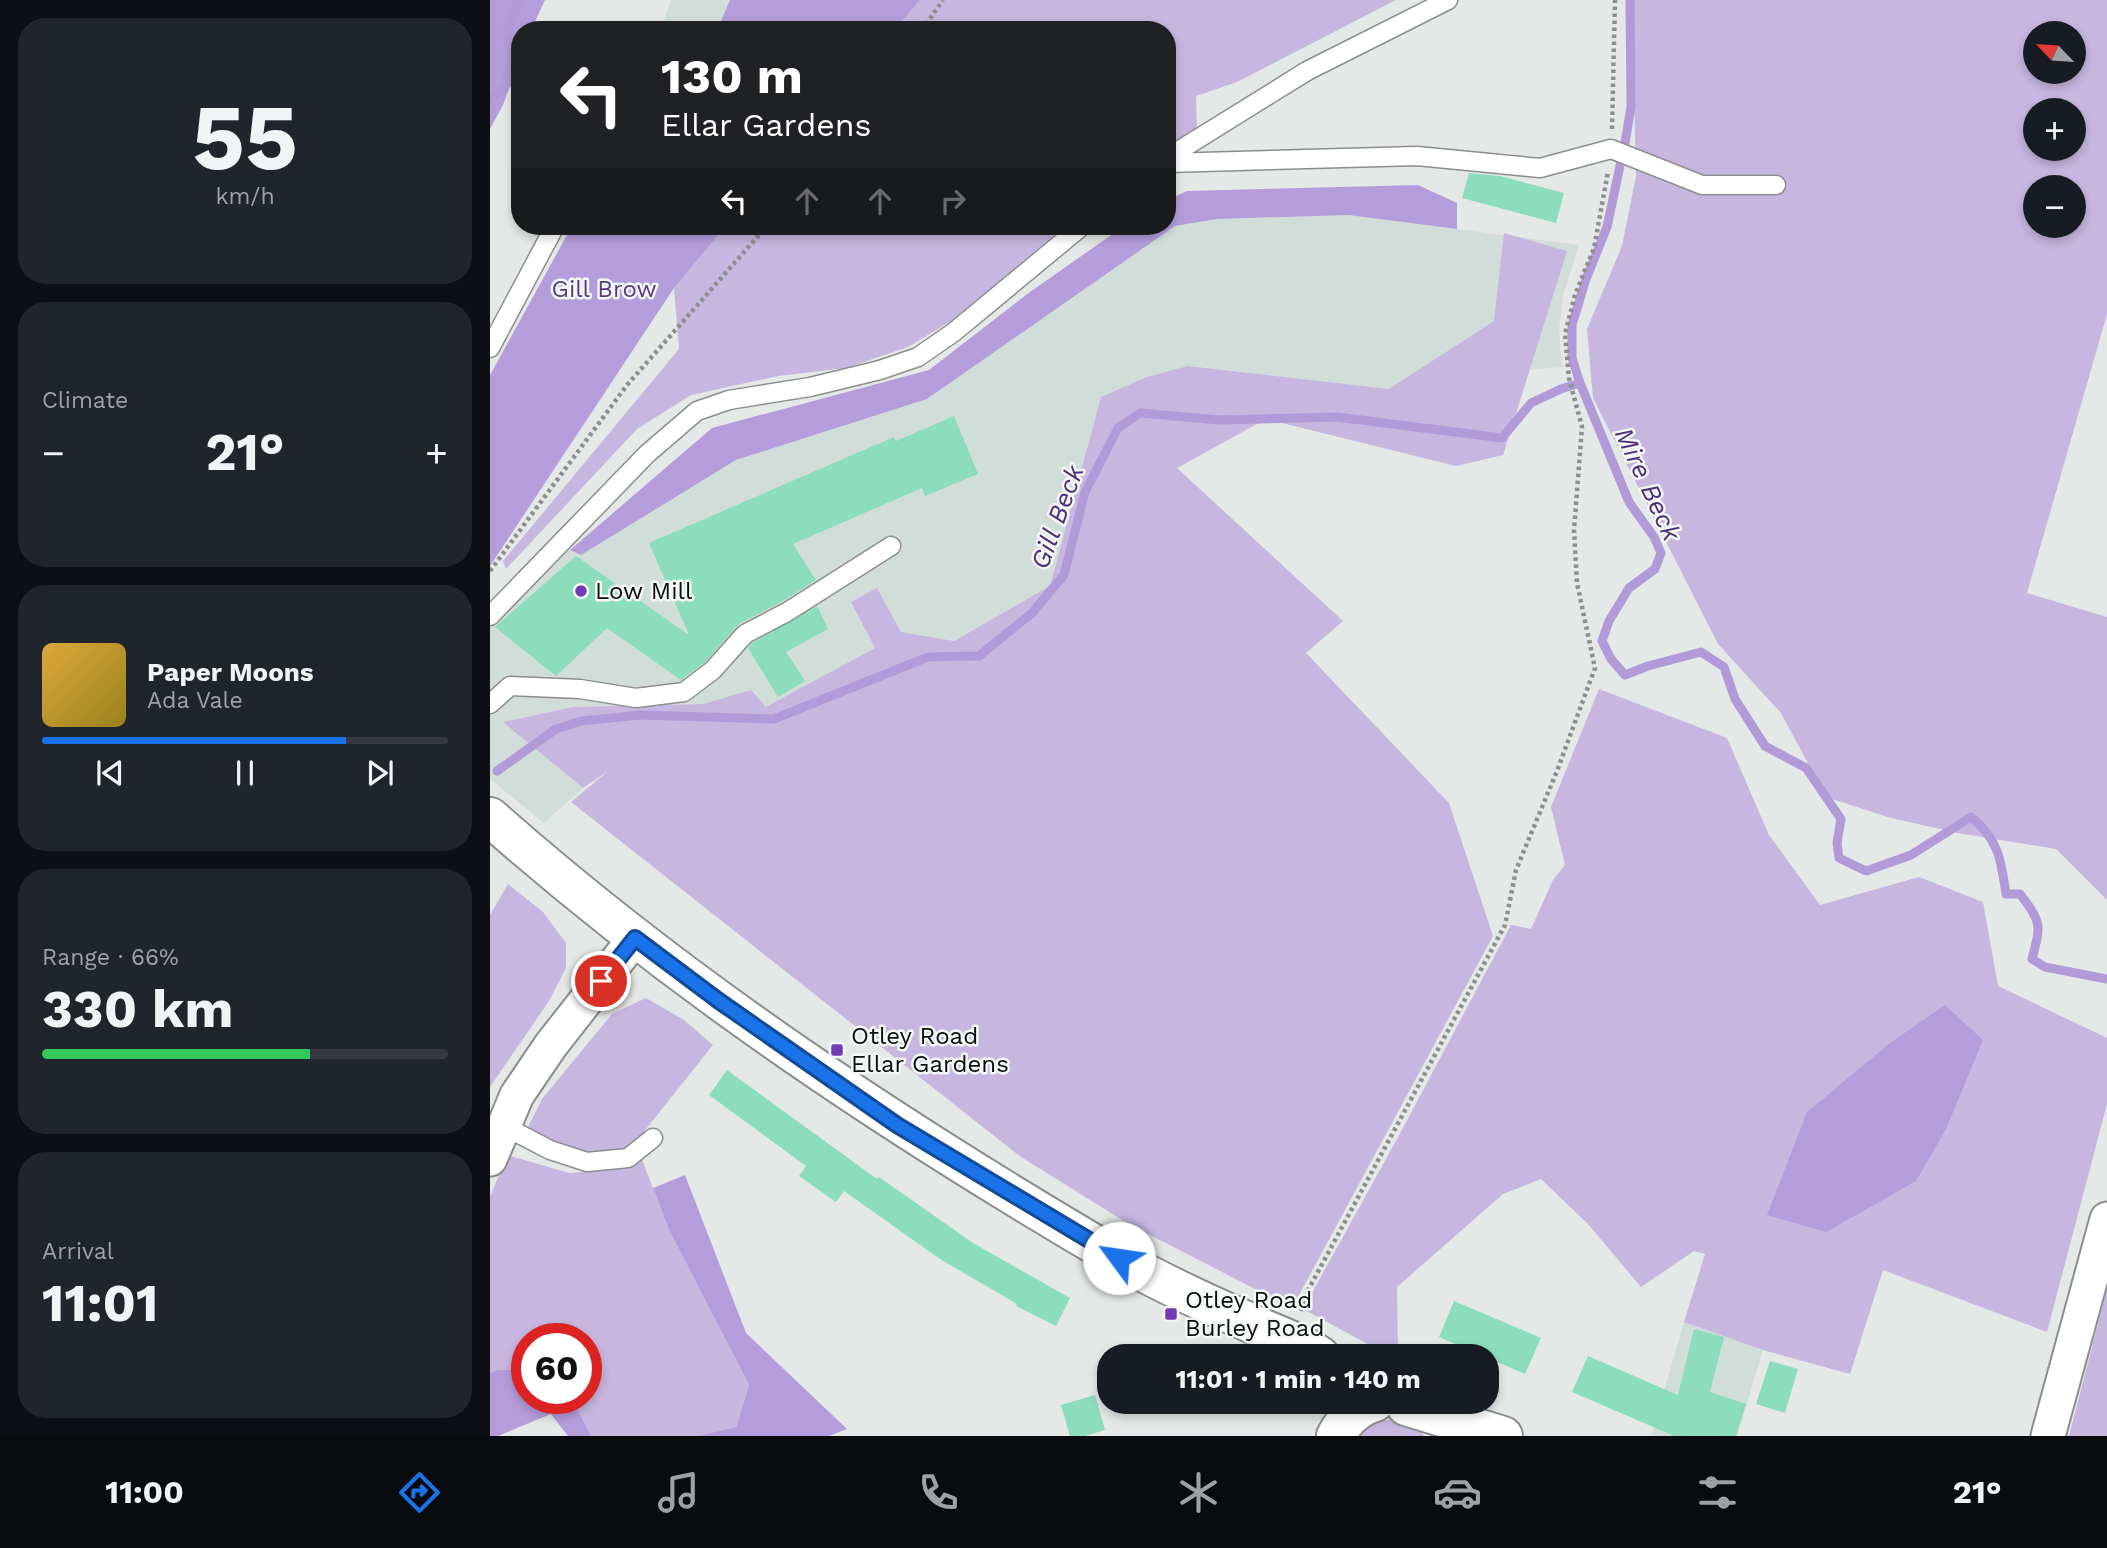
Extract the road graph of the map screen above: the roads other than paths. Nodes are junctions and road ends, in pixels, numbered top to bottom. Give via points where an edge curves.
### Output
1 (1448, 0) edge
2 (1176, 154) edge
3 (1176, 160) edge
4 (1776, 185) dead end
5 (550, 235) edge
6 (1071, 235) edge
7 (490, 348) edge
8 (891, 546) dead end
9 (490, 616) edge
10 (490, 704) edge
11 (490, 817) edge
12 (635, 938) junction
13 (504, 1126) junction
14 (653, 1138) dead end
15 (490, 1159) edge
16 (2107, 1219) edge
17 (1248, 1322) junction
18 (1277, 1344) edge
19 (1301, 1344) edge
20 (1351, 1414) edge
21 (1419, 1414) edge
22 (1428, 1414) edge
23 (1335, 1424) edge
24 (1437, 1436) edge
25 (1503, 1436) edge
26 (2048, 1436) edge

1 - 2 lane via 1307,72
3 - 4 lane via 1417,156 1540,168 1612,149 1702,185
5 - 7 lane
6 - 9 lane via 918,357 810,387 729,400 697,411 647,454
8 - 10 lane via 744,634 713,670 684,692 636,698 510,685
11 - 12 main road
12 - 13 street via 551,1045 517,1096
12 - 17 main road via 897,1125 1119,1258
13 - 14 lane via 550,1150 587,1162 628,1158
13 - 15 street
16 - 26 street
17 - 18 main road
17 - 19 main road
20 - 23 main road
21 - 24 main road
22 - 25 main road

